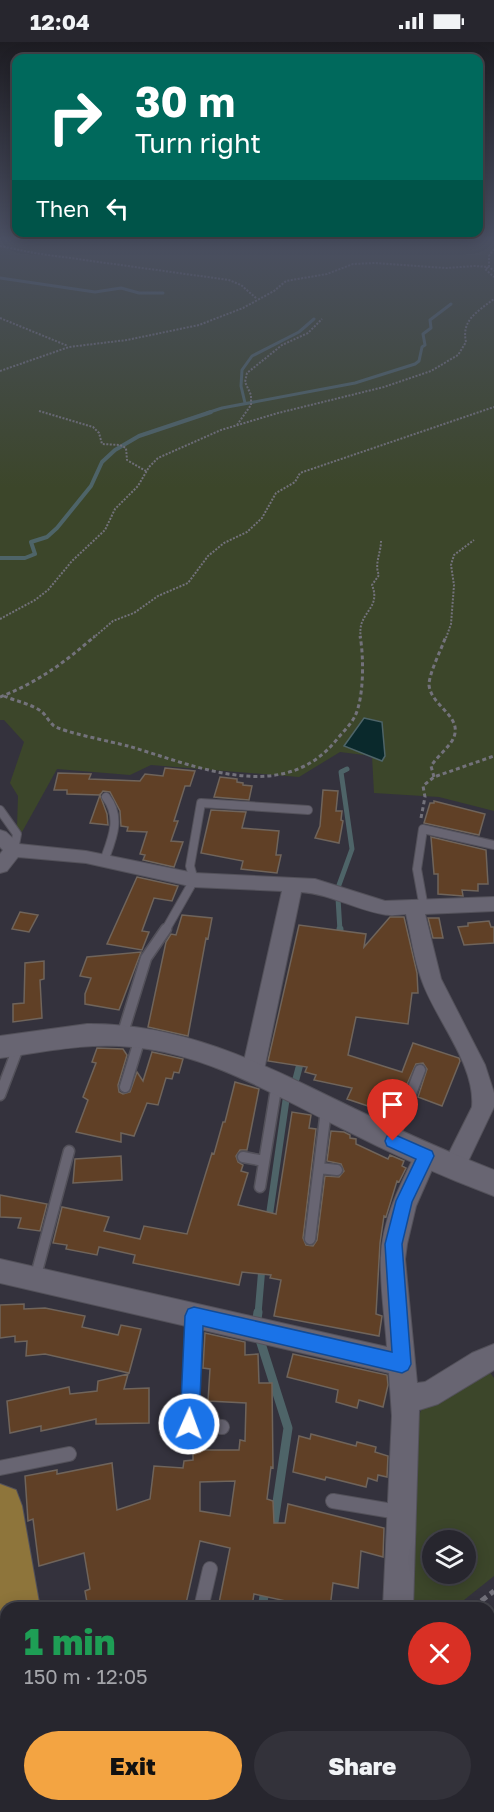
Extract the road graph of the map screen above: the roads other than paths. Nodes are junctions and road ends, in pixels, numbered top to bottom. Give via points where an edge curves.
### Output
1 (106, 797) dead end
2 (0, 810) edge
3 (308, 810) dead end
4 (0, 836) edge
5 (494, 845) edge
6 (14, 850) junction
7 (104, 861) junction
8 (0, 866) edge
9 (194, 880) junction
10 (293, 885) junction
11 (494, 904) edge
12 (419, 908) junction
13 (131, 1037) junction
14 (9, 1046) edge
15 (253, 1070) junction
16 (420, 1070) dead end
17 (277, 1082) junction
18 (125, 1088) dead end
19 (0, 1095) edge
20 (327, 1108) junction
21 (393, 1141) junction
22 (69, 1151) dead end
23 (426, 1156) junction
24 (243, 1157) dead end
25 (264, 1161) junction
26 (454, 1167) junction
27 (319, 1168) junction
28 (337, 1170) dead end
29 (494, 1183) edge
30 (260, 1187) dead end
31 (310, 1239) dead end
32 (0, 1271) edge
33 (34, 1279) junction
34 (194, 1316) junction
35 (494, 1357) edge
36 (402, 1364) junction
37 (405, 1398) junction
38 (222, 1427) dead end
39 (69, 1454) dead end
40 (0, 1468) edge
41 (333, 1501) dead end
42 (0, 1506) edge
43 (403, 1512) junction
44 (210, 1569) dead end
45 (16, 1602) edge
46 (202, 1602) edge
47 (398, 1602) edge

1 - 7 lane via 116,813
2 - 6 lane via 17,834
3 - 9 lane via 201,803 190,866
4 - 6 street
5 - 12 lane via 423,829 417,852
6 - 7 street
6 - 8 street
7 - 9 street
9 - 10 street
9 - 13 lane via 146,958
10 - 12 street via 329,889 384,908
10 - 15 street
11 - 12 street
12 - 26 street via 431,979 474,1065 484,1096 483,1107
13 - 14 street via 88,1034
13 - 15 street via 198,1048
13 - 18 lane
14 - 19 lane
15 - 17 street
16 - 21 lane
17 - 20 street
17 - 25 lane
20 - 21 street
20 - 27 lane
21 - 23 street
22 - 33 lane
23 - 26 street
23 - 36 street via 404,1201 394,1244
24 - 25 lane
25 - 30 lane
26 - 29 street
27 - 28 lane
27 - 31 lane
32 - 33 street
33 - 34 street
34 - 36 street
34 - 38 lane via 189,1424
35 - 37 street via 429,1395
36 - 37 street
37 - 43 street
39 - 40 lane
41 - 43 lane
42 - 45 main road
43 - 47 street
44 - 46 lane

